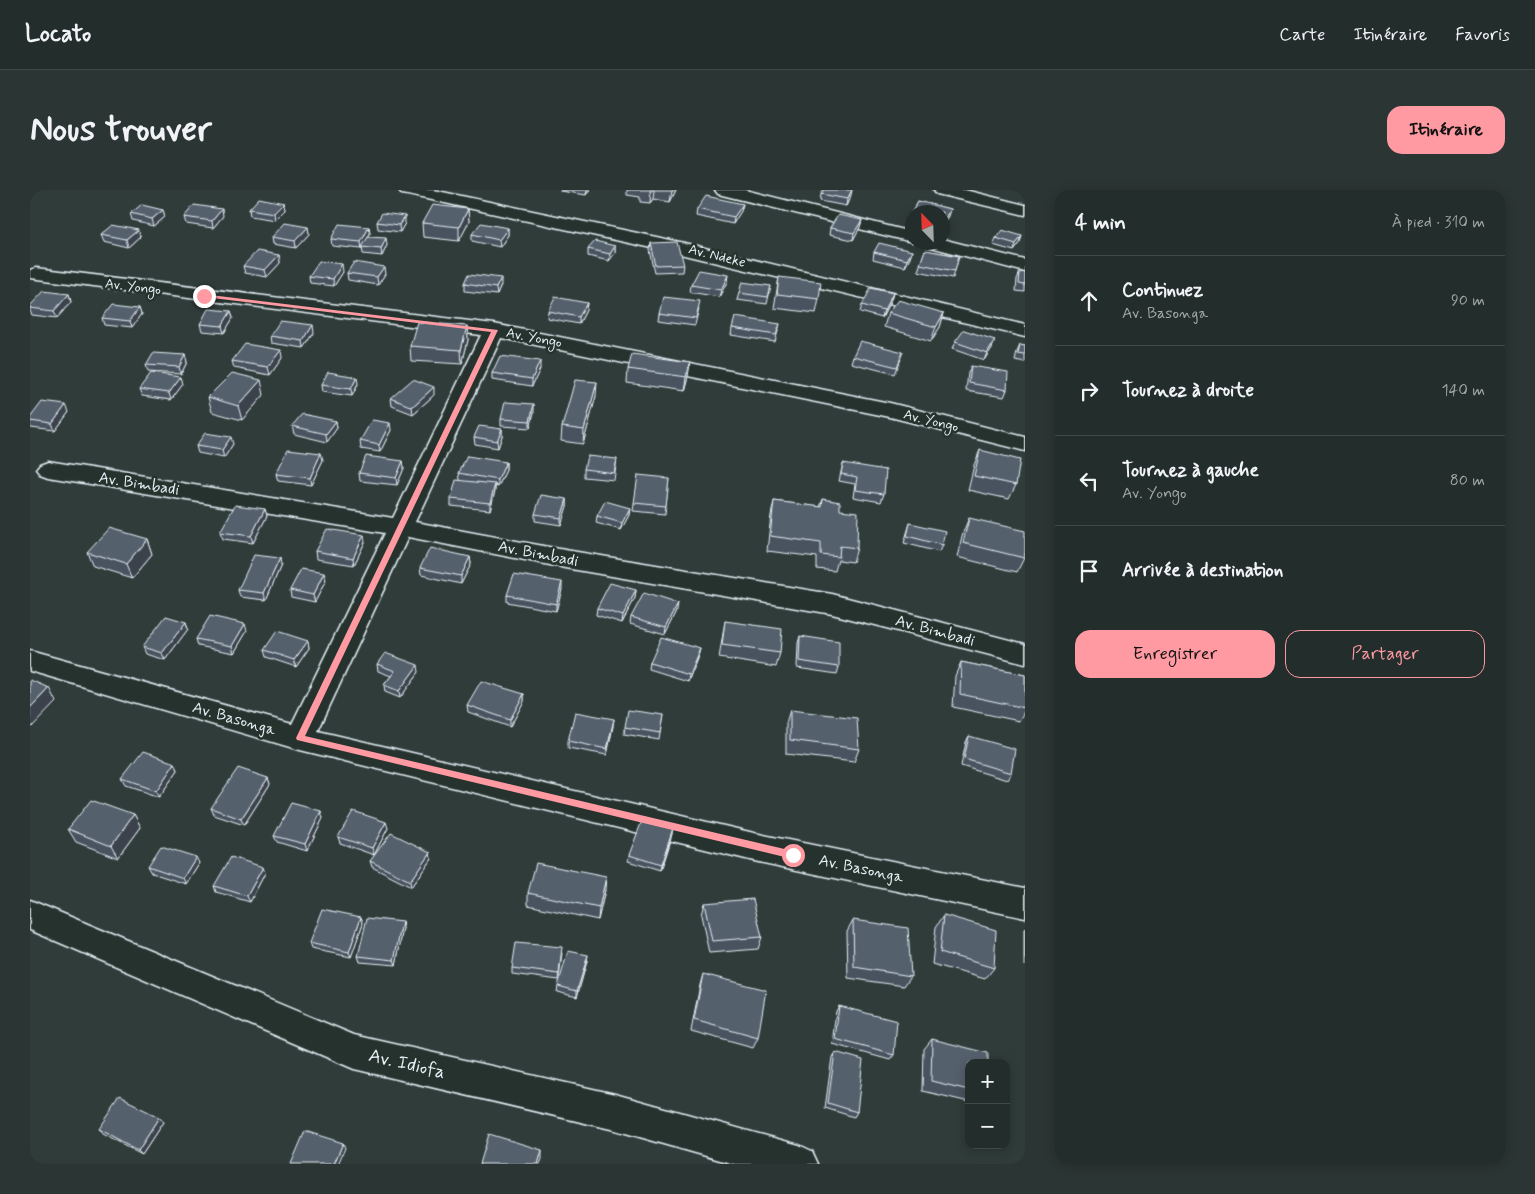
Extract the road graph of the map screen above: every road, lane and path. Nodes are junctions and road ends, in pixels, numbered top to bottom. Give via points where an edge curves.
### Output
1 (408, 190) edge
2 (724, 190) edge
3 (943, 190) edge
4 (1025, 210) edge
5 (905, 235) edge
6 (950, 246) edge
7 (1025, 266) edge
8 (36, 274) dead end
9 (494, 330) junction
10 (1025, 331) edge
11 (1025, 444) edge
12 (48, 469) dead end
13 (399, 527) junction
14 (1025, 654) edge
15 (30, 661) edge
16 (300, 738) junction
17 (1025, 903) edge
18 (30, 915) edge
19 (799, 1164) edge

1 - 10 street, Av. Ndeke via 680,248
2 - 5 street
3 - 4 street
6 - 7 street
8 - 9 street, Av. Yongo
9 - 11 street, Av. Yongo via 890,410
9 - 13 street
12 - 13 street, Av. Bimbadi
13 - 14 street, Av. Bimbadi via 832,604
13 - 16 street
15 - 16 street, Av. Basonga
16 - 17 street, Av. Basonga via 754,847
18 - 19 street, Av. Idiofa via 354,1052 615,1112

